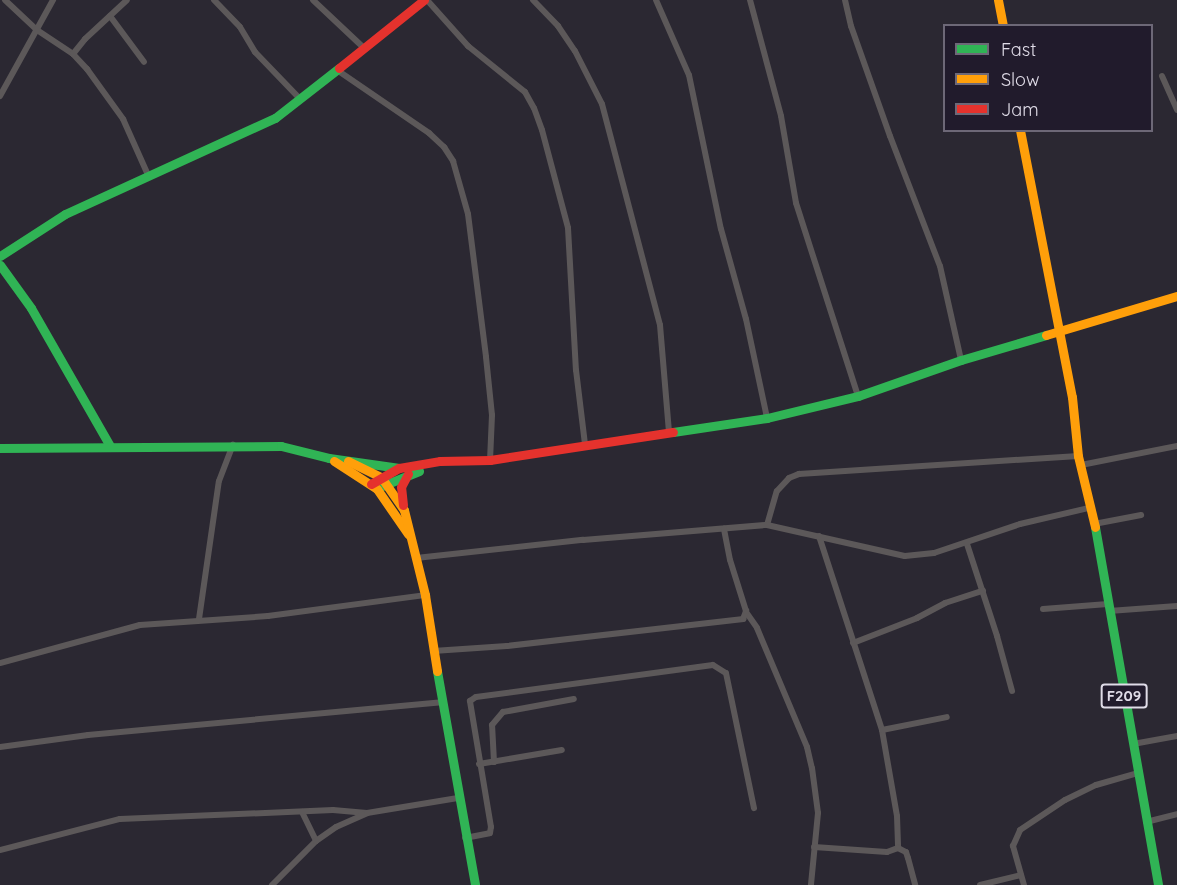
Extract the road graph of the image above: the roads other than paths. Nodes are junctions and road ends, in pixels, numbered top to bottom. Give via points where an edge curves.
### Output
1 (5, 0) edge
2 (53, 0) edge
3 (127, 0) edge
4 (214, 0) edge
5 (313, 0) edge
6 (425, 0) edge
7 (533, 0) edge
8 (656, 0) edge
9 (750, 0) edge
10 (844, 0) edge
11 (998, 0) edge
12 (110, 16) junction
13 (1003, 24) edge
14 (38, 30) junction
15 (364, 48) junction
16 (73, 54) junction
17 (144, 62) dead end
18 (337, 70) junction
19 (1162, 76) dead end
20 (0, 96) edge
21 (300, 99) junction
22 (1177, 110) edge
23 (1020, 132) edge
24 (148, 175) junction
25 (0, 256) edge
26 (0, 266) edge
27 (1177, 297) edge
28 (1059, 330) junction
29 (961, 360) junction
30 (858, 396) junction
31 (767, 418) junction
32 (669, 432) junction
33 (585, 444) junction
34 (110, 446) junction
35 (233, 446) junction
36 (1177, 446) edge
37 (0, 447) edge
38 (328, 458) junction
39 (490, 460) junction
40 (1080, 460) junction
41 (348, 461) junction
42 (404, 471) junction
43 (384, 481) junction
44 (374, 487) junction
45 (1089, 508) junction
46 (404, 510) junction
47 (1141, 515) dead end
48 (1094, 524) junction
49 (767, 525) junction
50 (724, 529) junction
51 (819, 536) junction
52 (413, 541) junction
53 (967, 544) junction
54 (416, 558) junction
55 (982, 591) junction
56 (425, 595) junction
57 (1177, 606) edge
58 (1108, 608) junction
59 (1043, 609) dead end
60 (746, 611) junction
61 (199, 619) junction
62 (853, 643) junction
63 (433, 651) junction
64 (0, 663) edge
65 (1012, 692) dead end
66 (574, 699) dead end
67 (441, 702) junction
68 (947, 717) dead end
69 (882, 730) junction
70 (1177, 736) edge
71 (1133, 744) junction
72 (0, 747) edge
73 (562, 750) dead end
74 (494, 762) junction
75 (479, 764) junction
76 (1138, 773) junction
77 (458, 798) junction
78 (754, 808) dead end
79 (302, 812) junction
80 (368, 813) junction
81 (1177, 814) edge
82 (1146, 822) junction
83 (465, 838) junction
84 (316, 841) junction
85 (814, 847) junction
86 (898, 848) junction
87 (0, 850) edge
88 (1021, 875) junction
89 (272, 885) edge
90 (476, 885) edge
91 (811, 885) edge
92 (915, 885) edge
93 (980, 885) edge
94 (1024, 885) edge
95 (1158, 885) edge

1 - 14 street
2 - 14 street
3 - 12 street
4 - 21 street via 240,27 255,52
5 - 15 street
6 - 15 street
6 - 33 street via 468,45 525,92 542,130 568,228 576,370
7 - 32 street via 575,51 602,104 660,325
8 - 31 street via 689,75
9 - 30 street via 782,116 796,203
10 - 29 street via 850,26 940,266
11 - 13 street
12 - 16 street
12 - 17 street
14 - 16 street
14 - 20 street
15 - 18 street
16 - 24 street via 123,119
18 - 21 street
18 - 39 street via 429,133 453,161 468,214 484,334 492,415
19 - 22 street
21 - 24 street via 275,118
23 - 28 street, F209
24 - 25 street via 65,214
26 - 34 street via 30,308
27 - 28 street
28 - 29 street
28 - 40 street, F209
29 - 30 street
30 - 31 street
31 - 32 street
32 - 33 street
33 - 39 street
34 - 35 street
34 - 37 street
35 - 38 street via 281,446
35 - 61 street via 219,481
36 - 40 street
38 - 41 street
38 - 44 street
39 - 42 street via 440,461 426,470
40 - 45 street, F209
40 - 49 street via 799,474 789,477 777,491
41 - 42 street
41 - 43 street
42 - 43 street
42 - 46 street
43 - 44 street
43 - 46 street
44 - 52 street
45 - 48 street, F209
45 - 53 street via 1020,524
46 - 52 street
47 - 48 street
48 - 58 street, F209
49 - 50 street
49 - 51 street
50 - 54 street
50 - 60 street
51 - 53 street via 905,556
51 - 62 street
52 - 54 street
53 - 55 street
54 - 56 street
55 - 62 street
55 - 65 street
56 - 61 street via 268,615
56 - 63 street
57 - 58 street
58 - 59 street
58 - 71 street, F209
60 - 63 street via 745,618 738,621
60 - 85 street via 757,628 807,747 818,813
61 - 64 street via 140,625
62 - 69 street
63 - 67 street
66 - 74 street via 503,712 492,725
67 - 72 street via 78,736
67 - 77 street
68 - 69 street
69 - 86 street via 897,816
70 - 71 street
71 - 76 street, F209
73 - 74 street
74 - 75 street
75 - 78 street via 468,707 476,698 713,665 726,673
75 - 83 street via 490,834
76 - 82 street, F209
76 - 88 street via 1065,800 1020,830 1013,846
77 - 80 street
77 - 83 street
79 - 80 street
79 - 84 street
79 - 87 street via 120,819
80 - 84 street
81 - 82 street
82 - 95 street, F209
83 - 90 street
84 - 89 street
85 - 86 street via 887,852
85 - 91 street
86 - 92 street via 906,852
88 - 93 street
88 - 94 street

